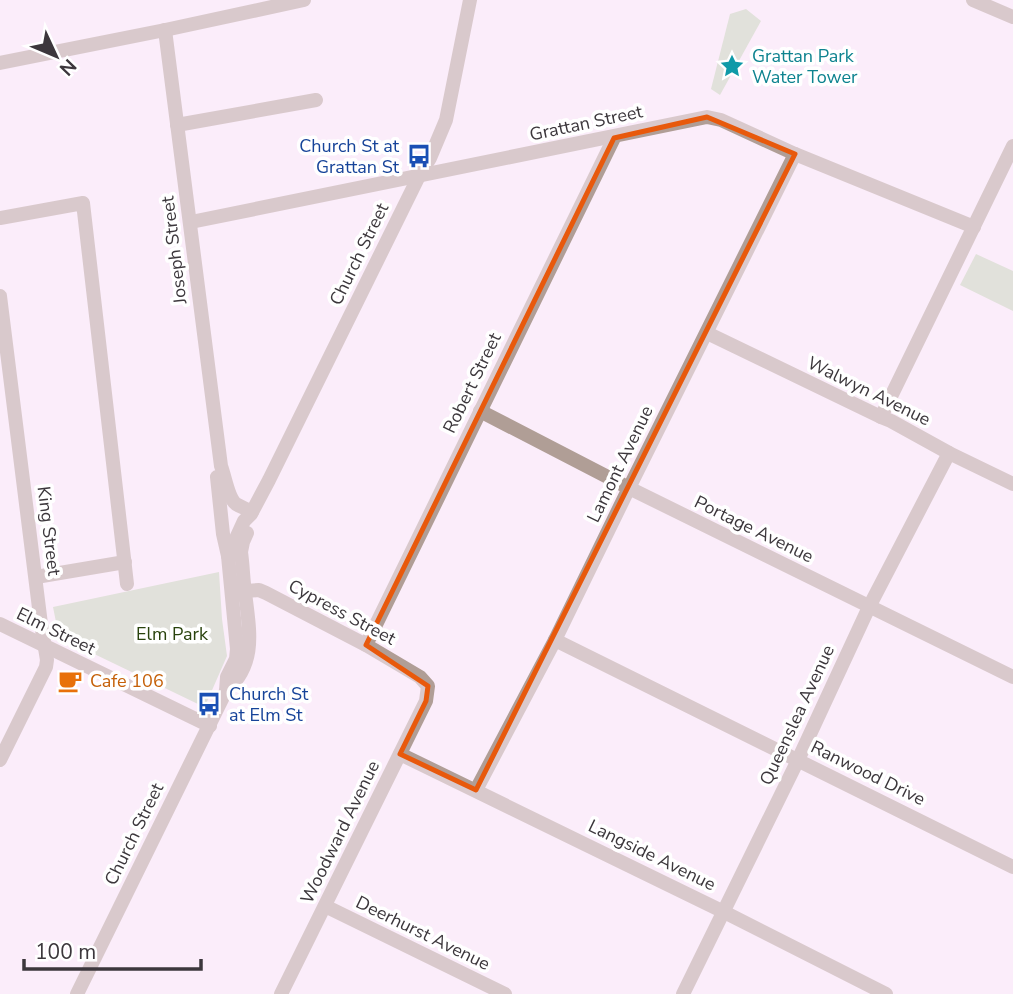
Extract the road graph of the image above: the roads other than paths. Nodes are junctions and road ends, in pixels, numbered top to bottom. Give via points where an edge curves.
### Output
1 (304, 0) edge
2 (470, 0) edge
3 (973, 0) edge
4 (1013, 17) edge
5 (165, 30) junction
6 (0, 63) edge
7 (316, 100) dead end
8 (177, 125) junction
9 (614, 138) junction
10 (1013, 146) edge
11 (795, 153) junction
12 (419, 176) junction
13 (0, 218) edge
14 (191, 222) junction
15 (974, 227) junction
16 (0, 296) edge
17 (707, 333) junction
18 (480, 411) junction
19 (881, 418) junction
20 (948, 453) junction
21 (221, 466) junction
22 (1013, 484) edge
23 (629, 488) junction
24 (252, 513) junction
25 (228, 556) junction
26 (125, 562) junction
27 (36, 577) junction
28 (127, 584) dead end
29 (238, 591) junction
30 (869, 607) junction
31 (0, 624) edge
32 (555, 640) junction
33 (366, 645) junction
34 (45, 647) junction
35 (1013, 677) edge
36 (428, 686) joint
37 (209, 726) junction
38 (400, 754) junction
39 (798, 760) junction
40 (0, 761) edge
41 (476, 790) junction
42 (1013, 867) edge
43 (325, 906) junction
44 (724, 912) junction
45 (77, 994) edge
46 (281, 994) edge
47 (505, 994) edge
48 (683, 994) edge
49 (886, 994) edge

1 - 5 street
2 - 12 street, Church Street via 446,120
3 - 4 street
5 - 6 street
5 - 8 street, Joseph Street
7 - 8 street
8 - 14 street, Joseph Street
9 - 11 street, Grattan Street via 707,117
9 - 12 street, Grattan Street
9 - 18 street, Robert Street
10 - 15 street
11 - 15 street, Grattan Street
11 - 17 street, Lamont Avenue
12 - 14 street, Grattan Street
12 - 24 street, Church Street
13 - 26 street via 83,204
14 - 21 street, Joseph Street
15 - 19 street
16 - 27 street, King Street
17 - 19 street, Walwyn Avenue
17 - 23 street, Lamont Avenue
18 - 23 street, Portage Avenue
18 - 33 street, Robert Street
19 - 20 street, Walwyn Avenue
20 - 22 street, Walwyn Avenue
20 - 30 street, Queenslea Avenue
21 - 24 street, Joseph Street via 231,498
21 - 25 street, Joseph Street via 217,474
23 - 30 street, Portage Avenue
23 - 32 street, Lamont Avenue
24 - 25 street, Church Street
24 - 29 street, Church Street via 241,552
25 - 29 street, Church Street
26 - 27 street
26 - 28 street
27 - 34 street, King Street
29 - 33 street, Cypress Street via 259,590
29 - 37 street, Church Street via 250,630 247,659
30 - 35 street, Portage Avenue
30 - 39 street, Queenslea Avenue
31 - 34 street, Elm Street
32 - 39 street, Ranwood Drive
32 - 41 street, Lamont Avenue
33 - 36 street, Cypress Street
34 - 37 street, Elm Street
34 - 40 street, King Street via 46,667
36 - 38 street, Woodward Avenue via 426,701
37 - 45 street, Church Street
38 - 41 street, Langside Avenue
38 - 43 street, Woodward Avenue
39 - 42 street, Ranwood Drive
39 - 44 street, Queenslea Avenue
41 - 44 street, Langside Avenue
43 - 46 street, Woodward Avenue
43 - 47 street, Deerhurst Avenue
44 - 48 street, Queenslea Avenue
44 - 49 street, Langside Avenue

